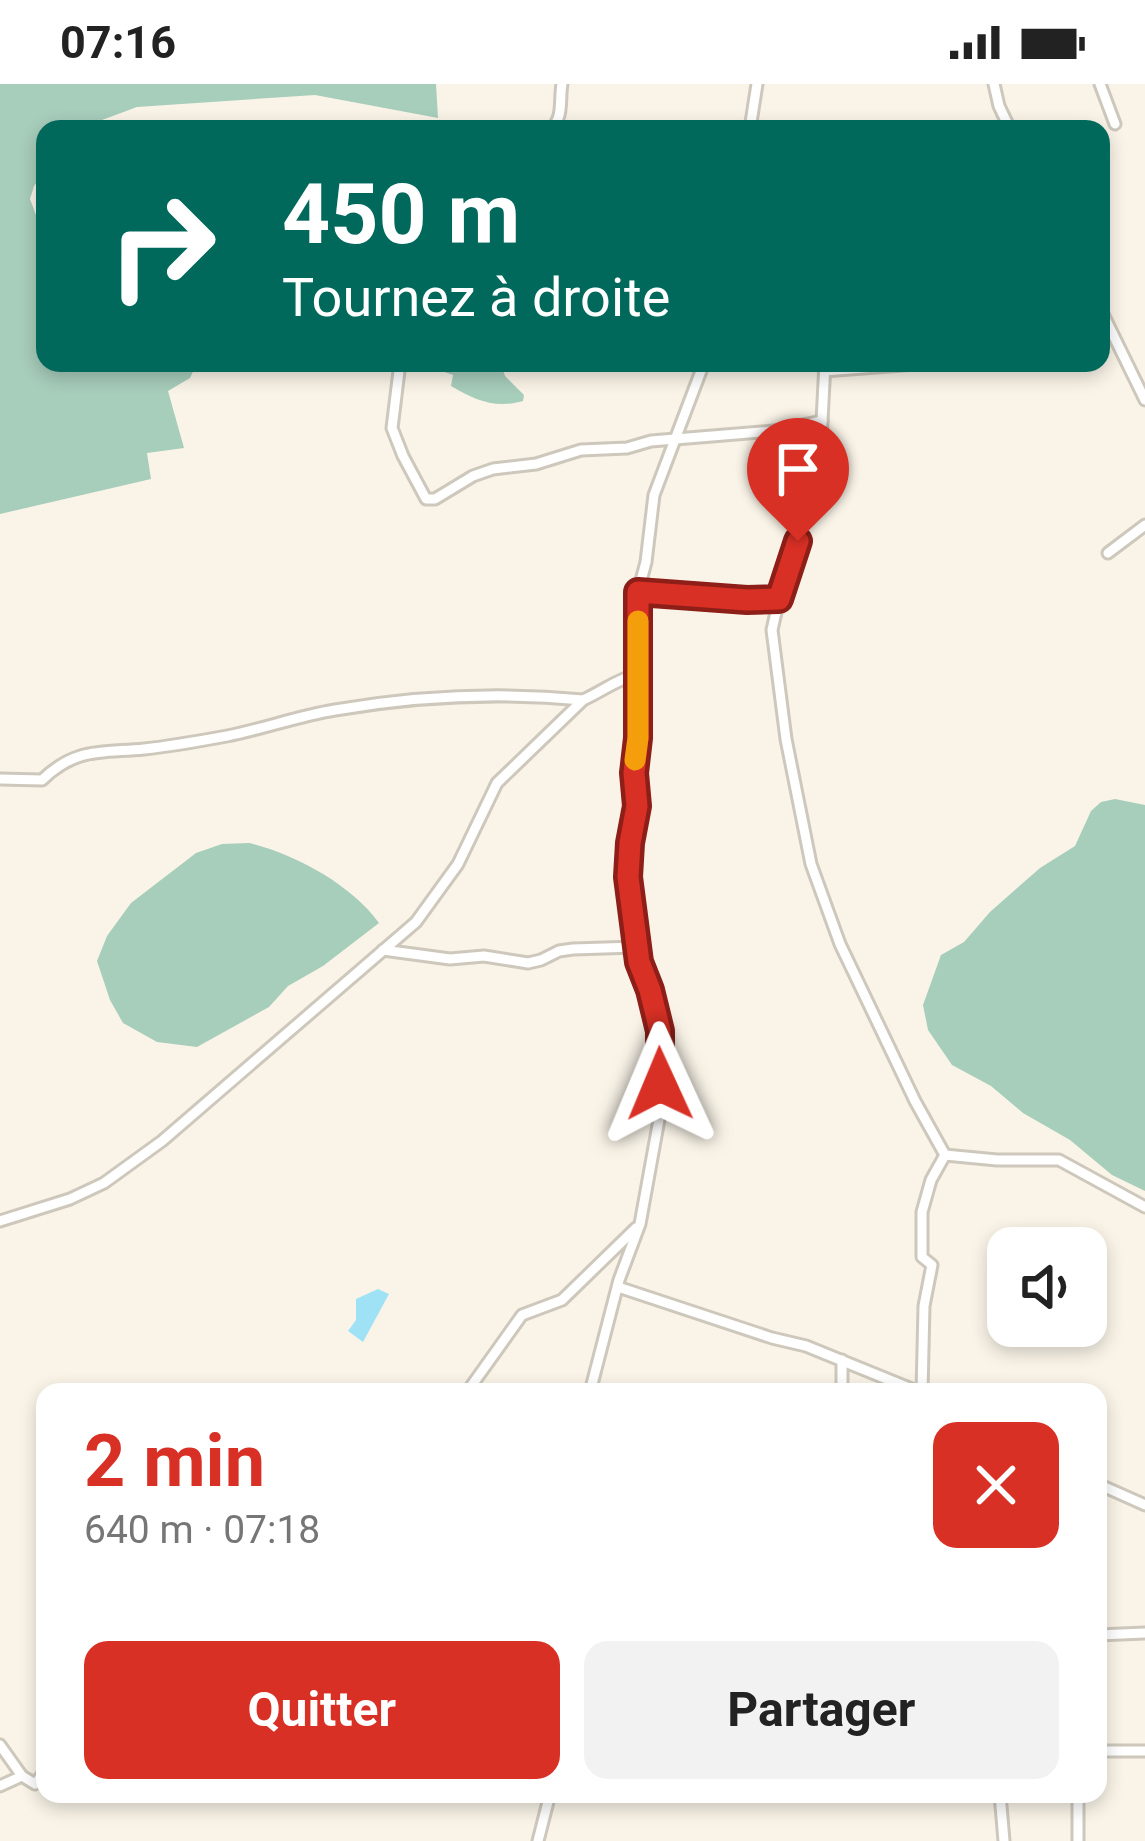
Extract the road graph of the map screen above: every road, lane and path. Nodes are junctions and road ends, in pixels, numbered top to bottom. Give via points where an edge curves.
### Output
1 (562, 84) edge
2 (757, 84) edge
3 (994, 84) edge
4 (1100, 84) edge
5 (558, 120) edge
6 (751, 120) edge
7 (1006, 120) edge
8 (1115, 124) dead end
9 (1110, 328) edge
10 (399, 372) edge
11 (701, 372) edge
12 (824, 372) edge
13 (1145, 400) edge
14 (822, 421) junction
15 (676, 440) junction
16 (1145, 525) edge
17 (1108, 553) dead end
18 (638, 592) junction
19 (779, 599) junction
20 (638, 674) junction
21 (583, 700) junction
22 (0, 779) edge
23 (636, 947) junction
24 (383, 950) junction
25 (945, 1155) junction
26 (1145, 1207) edge
27 (0, 1221) edge
28 (640, 1225) junction
29 (617, 1287) junction
30 (842, 1360) junction
31 (474, 1383) edge
32 (592, 1383) edge
33 (842, 1383) edge
34 (899, 1383) edge
35 (921, 1383) edge
36 (1107, 1488) edge
37 (1143, 1504) edge
38 (1145, 1633) edge
39 (1107, 1635) edge
40 (0, 1744) edge
41 (1107, 1751) edge
42 (1145, 1751) edge
43 (22, 1776) junction
44 (36, 1783) edge
45 (0, 1786) edge
46 (548, 1803) edge
47 (1001, 1803) edge
48 (1078, 1803) edge
49 (538, 1841) edge
50 (1004, 1841) edge
51 (1078, 1841) edge

1 - 5 street
2 - 6 street
3 - 7 street
4 - 8 street
9 - 13 street
10 - 15 street via 392,428 426,499 472,476 581,449
11 - 15 street
12 - 14 street
14 - 15 street
14 - 19 street via 820,459 809,472
15 - 18 street via 654,495
16 - 17 street
18 - 19 street
18 - 20 street
19 - 25 street via 772,630 812,864 840,944
20 - 21 street
20 - 23 street via 628,877
21 - 22 street via 526,694 330,710 228,736 84,753 42,780
21 - 24 street via 497,783 458,864 416,922
23 - 24 street via 572,949 528,963
23 - 28 street via 660,1031 660,1114
24 - 27 street via 104,1183
25 - 26 street via 1059,1160
25 - 35 street via 922,1212 922,1257 932,1265
28 - 29 street
28 - 31 street via 562,1300 522,1316
29 - 30 street
29 - 32 street
30 - 33 street
30 - 34 street
36 - 37 street
38 - 39 street
40 - 43 street
41 - 42 street
43 - 44 street
43 - 45 street
46 - 49 street
47 - 50 street
48 - 51 street

